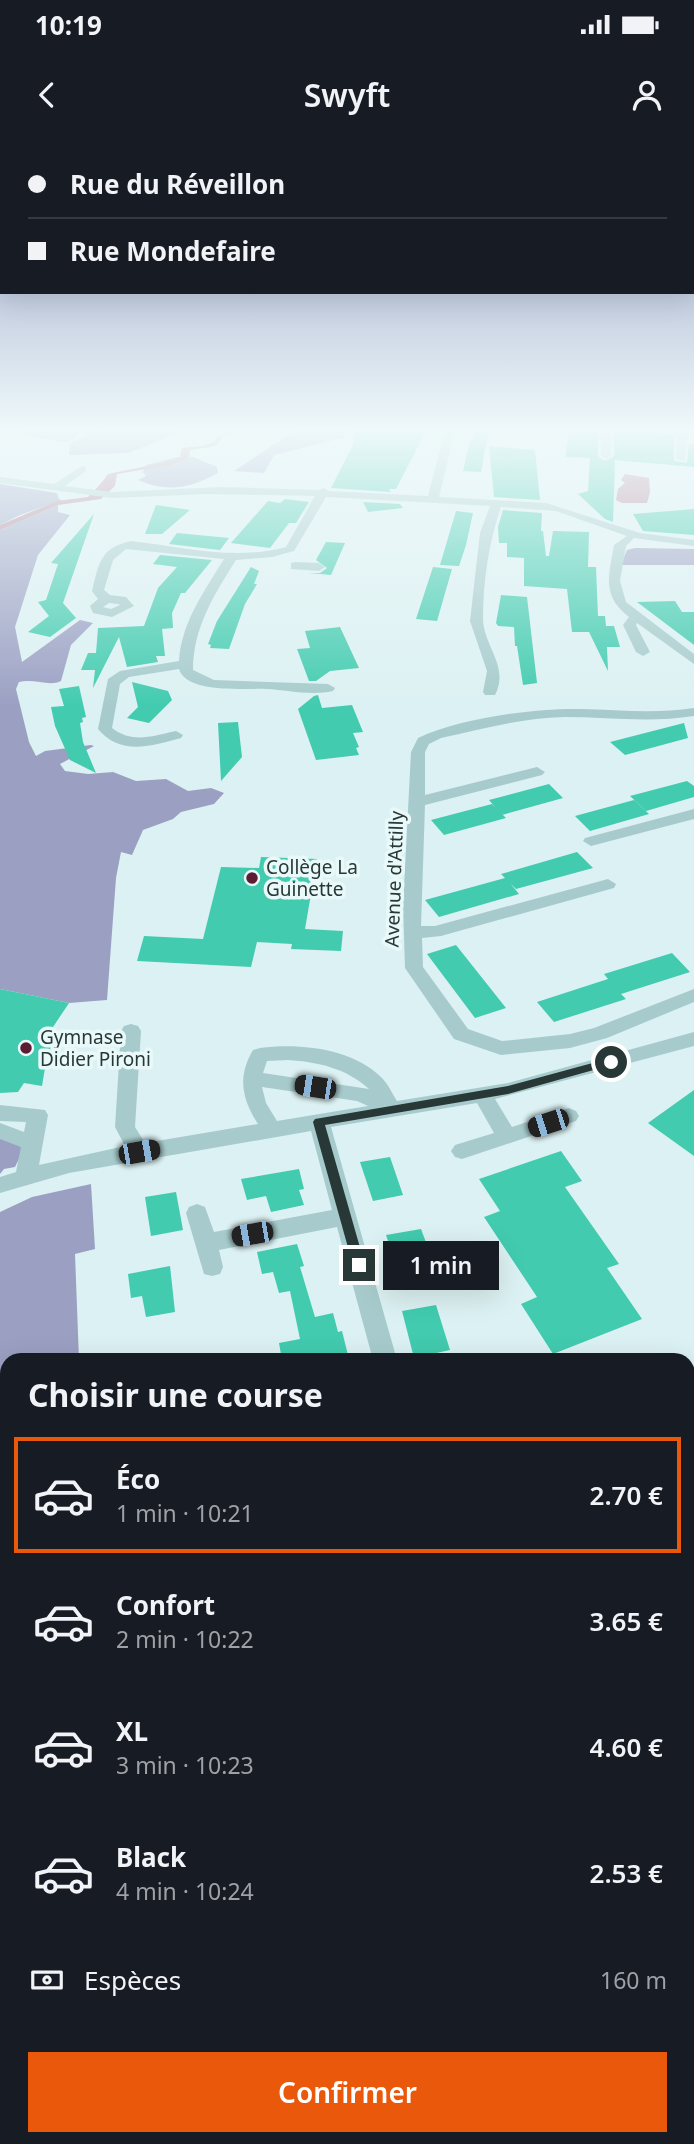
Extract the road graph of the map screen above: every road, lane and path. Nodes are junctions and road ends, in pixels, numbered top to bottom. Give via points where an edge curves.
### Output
1 (307, 521) edge
2 (491, 521) edge
3 (597, 521) edge
4 (599, 521) edge
5 (629, 539) junction
6 (694, 544) edge
7 (232, 556) junction
8 (299, 568) dead end
9 (319, 568) dead end
10 (106, 599) dead end
11 (635, 617) junction
12 (643, 652) dead end
13 (694, 660) edge
14 (185, 664) junction
15 (328, 688) dead end
16 (489, 692) dead end
17 (694, 712) edge
18 (176, 735) dead end
19 (537, 772) dead end
20 (417, 802) junction
21 (694, 814) edge
22 (591, 841) dead end
23 (608, 884) dead end
24 (412, 932) junction
25 (694, 995) edge
26 (131, 1031) dead end
27 (694, 1038) edge
28 (254, 1080) junction
29 (482, 1094) junction
30 (391, 1109) junction
31 (0, 1113) edge
32 (569, 1116) dead end
33 (319, 1122) junction
34 (272, 1129) junction
35 (0, 1131) edge
36 (507, 1137) junction
37 (33, 1143) junction
38 (462, 1151) dead end
39 (139, 1152) junction
40 (26, 1177) junction
41 (0, 1185) edge
42 (197, 1213) dead end
43 (345, 1217) junction
44 (205, 1243) junction
45 (212, 1267) dead end
46 (384, 1353) edge

1 - 7 street via 290,549
2 - 16 street via 476,621 494,671
3 - 5 street
4 - 6 street via 628,533
5 - 6 street
5 - 11 street via 620,545 614,581 620,604
7 - 10 street via 119,546 110,553 98,591
7 - 14 street via 198,612
8 - 9 street
11 - 12 street via 629,625
11 - 13 street
14 - 15 street via 186,672 197,681 221,687
14 - 18 street via 125,674 113,682 105,729 117,741 140,744
17 - 20 street, Avenue d'Attilly via 648,717 536,715 436,735 423,741 418,752
19 - 20 street
20 - 24 street, Avenue d'Attilly
21 - 22 street
23 - 24 street via 435,932
24 - 25 street, Avenue d'Attilly via 414,968 461,1034 501,1048 600,1033
26 - 39 street via 125,1127
27 - 29 street
28 - 30 street via 361,1094
28 - 30 street via 260,1055 276,1052 329,1058 373,1081
28 - 34 street via 256,1109
29 - 30 street
29 - 36 street
30 - 33 street
31 - 37 street via 38,1115
32 - 36 street
33 - 34 street
33 - 43 street
34 - 39 street
35 - 37 street
36 - 38 street
37 - 40 street
39 - 40 street
40 - 41 street
42 - 44 street
43 - 44 street
43 - 46 street
44 - 45 street

